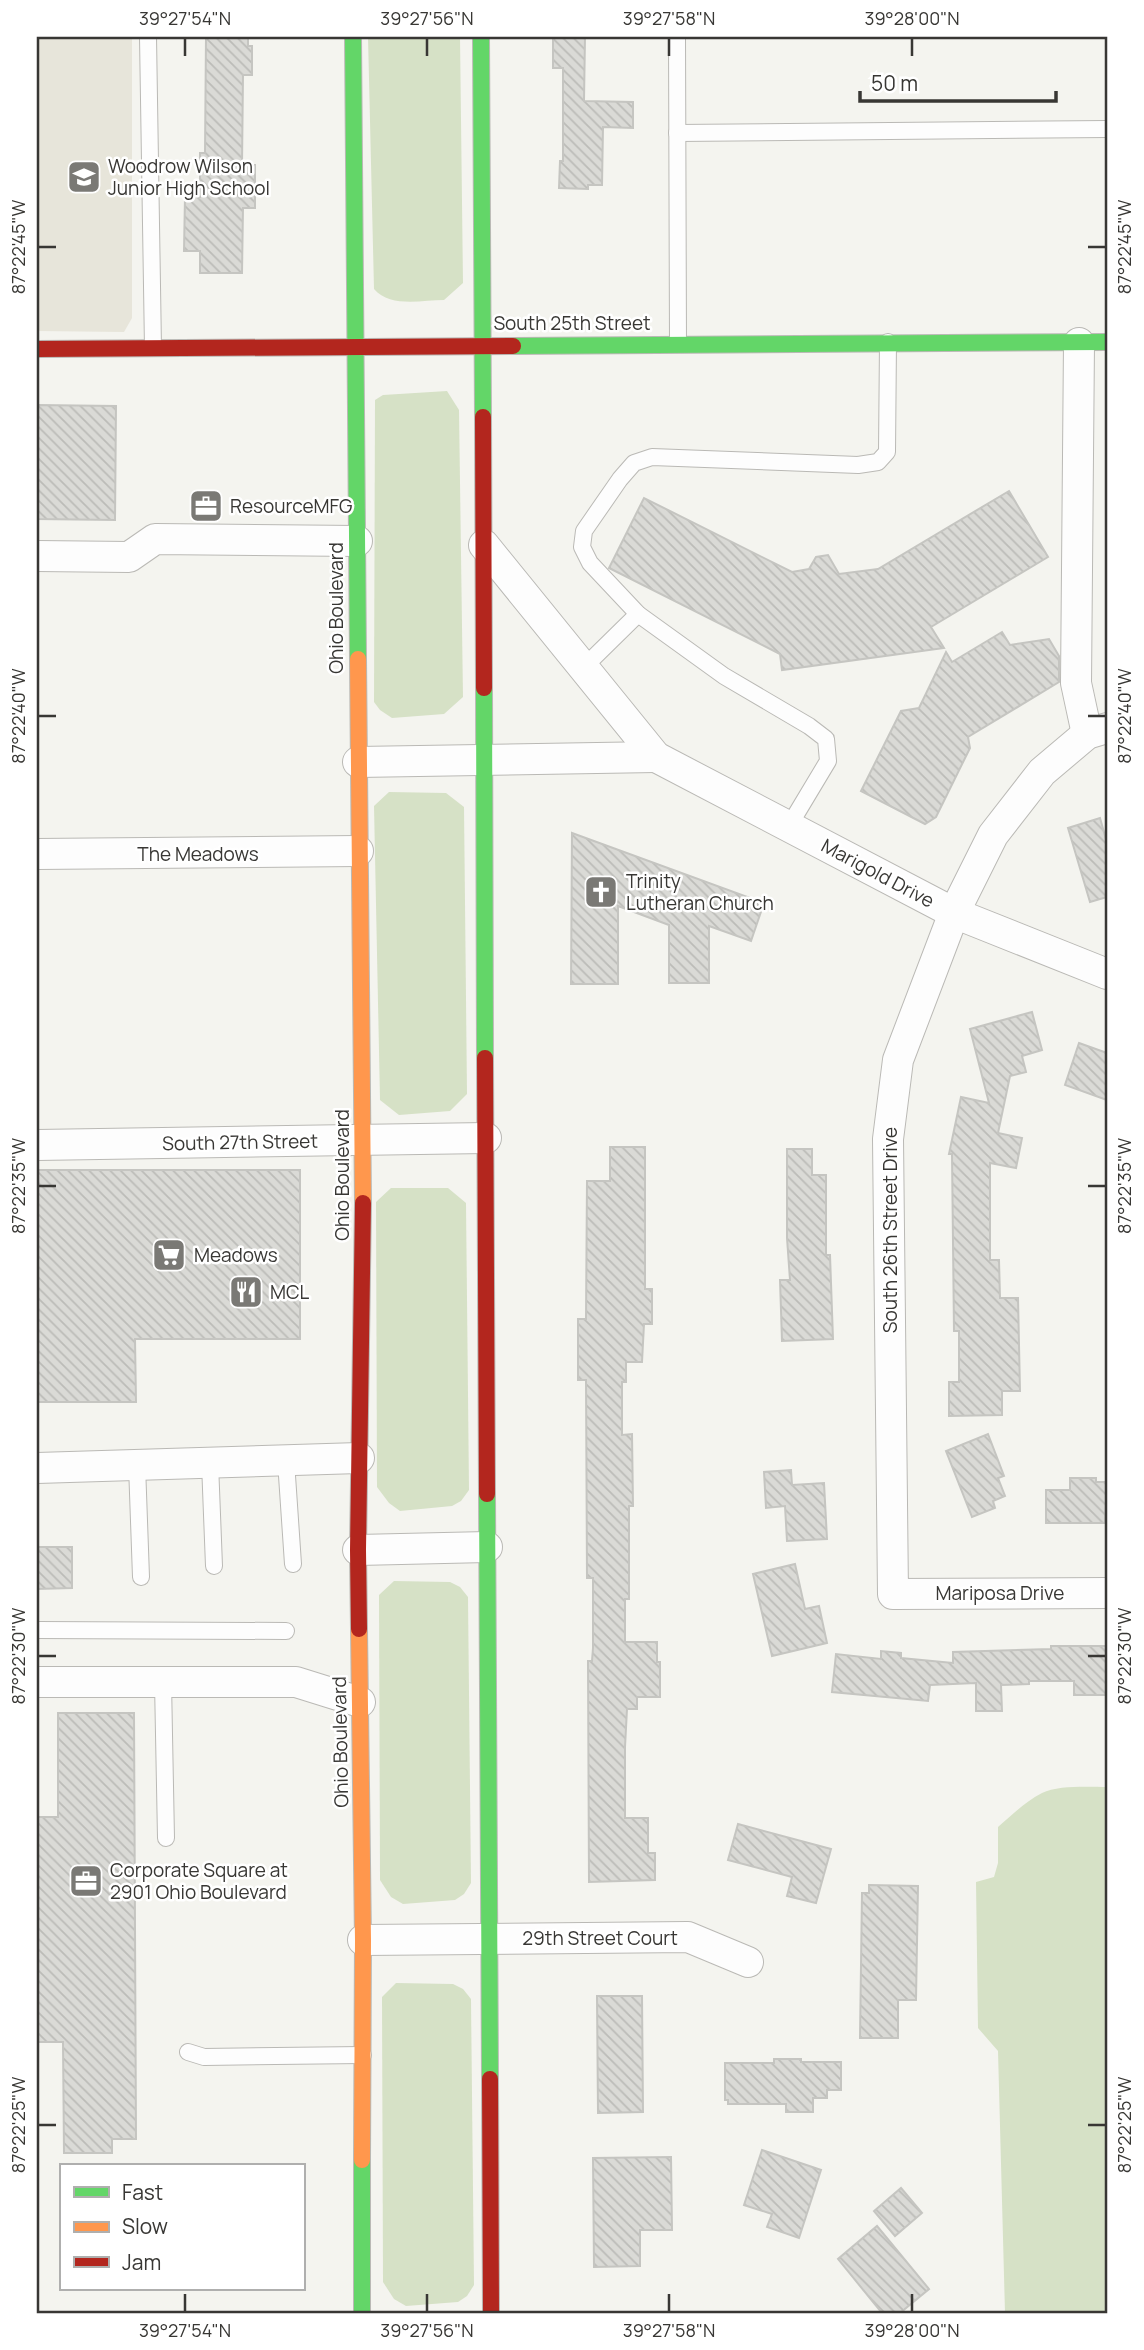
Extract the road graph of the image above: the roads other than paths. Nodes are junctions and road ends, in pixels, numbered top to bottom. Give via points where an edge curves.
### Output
1 (148, 37) edge
2 (353, 37) edge
3 (481, 37) edge
4 (677, 37) edge
5 (1107, 129) edge
6 (677, 133) junction
7 (888, 342) junction
8 (1093, 343) edge
9 (678, 344) junction
10 (482, 345) junction
11 (357, 347) junction
12 (153, 348) junction
13 (37, 349) edge
14 (357, 541) junction
15 (484, 545) junction
16 (37, 556) edge
17 (638, 614) junction
18 (583, 668) junction
19 (1097, 731) edge
20 (656, 757) junction
21 (484, 759) junction
22 (358, 762) junction
23 (789, 826) junction
24 (358, 851) junction
25 (37, 854) edge
26 (954, 914) junction
27 (1107, 974) edge
28 (486, 1138) junction
29 (364, 1140) junction
30 (37, 1145) edge
31 (359, 1458) junction
32 (286, 1461) junction
33 (210, 1463) junction
34 (137, 1465) junction
35 (37, 1468) edge
36 (487, 1547) junction
37 (358, 1550) junction
38 (293, 1564) dead end
39 (214, 1566) dead end
40 (141, 1577) dead end
41 (1107, 1593) edge
42 (893, 1594) joint
43 (37, 1630) edge
44 (286, 1631) dead end
45 (37, 1682) edge
46 (163, 1682) junction
47 (360, 1702) junction
48 (166, 1838) dead end
49 (489, 1939) junction
50 (363, 1940) junction
51 (748, 1962) dead end
52 (188, 2052) dead end
53 (363, 2055) junction
54 (362, 2313) edge
55 (491, 2313) edge

1 - 12 lane
2 - 11 street, Ohio Boulevard
3 - 10 street
4 - 6 lane
5 - 6 lane
6 - 9 lane
7 - 8 street, South 25th Street
7 - 9 street, South 25th Street
7 - 17 lane via 887,452 878,462 652,457 634,463 584,531 582,547 590,564
8 - 19 street via 1076,682
9 - 10 street, South 25th Street
10 - 11 street, South 25th Street
10 - 15 street
11 - 12 street, South 25th Street
11 - 14 street, Ohio Boulevard
12 - 13 street, South 25th Street
14 - 16 street via 155,539 129,557
14 - 22 street, Ohio Boulevard
15 - 18 street, Marigold Drive
15 - 21 street
17 - 18 lane
17 - 23 lane via 724,676 827,739 828,761
18 - 20 street, Marigold Drive
19 - 26 street, South 26th Street Drive via 1042,772 993,835
20 - 21 street, Marigold Drive
20 - 23 street, Marigold Drive
21 - 22 street, Marigold Drive
21 - 28 street
22 - 24 street, Ohio Boulevard
23 - 26 street, Marigold Drive
24 - 25 street, The Meadows
24 - 29 street, Ohio Boulevard
26 - 27 street, Marigold Drive
26 - 42 street, South 26th Street Drive via 898,1059 888,1139
28 - 29 street, South 27th Street
28 - 36 street
29 - 30 street, South 27th Street
29 - 31 street, Ohio Boulevard
31 - 32 street
31 - 37 street, Ohio Boulevard
32 - 33 street
32 - 38 lane
33 - 34 street
33 - 39 lane
34 - 35 street
34 - 40 lane
36 - 37 street
36 - 49 street
37 - 47 street, Ohio Boulevard
41 - 42 street, Mariposa Drive
43 - 44 lane
45 - 46 street
46 - 47 street via 296,1682
46 - 48 lane
47 - 50 street, Ohio Boulevard
49 - 50 street, 29th Street Court
49 - 51 street, 29th Street Court via 688,1937
49 - 55 street
50 - 53 street, Ohio Boulevard
52 - 53 lane via 204,2057
53 - 54 street, Ohio Boulevard

